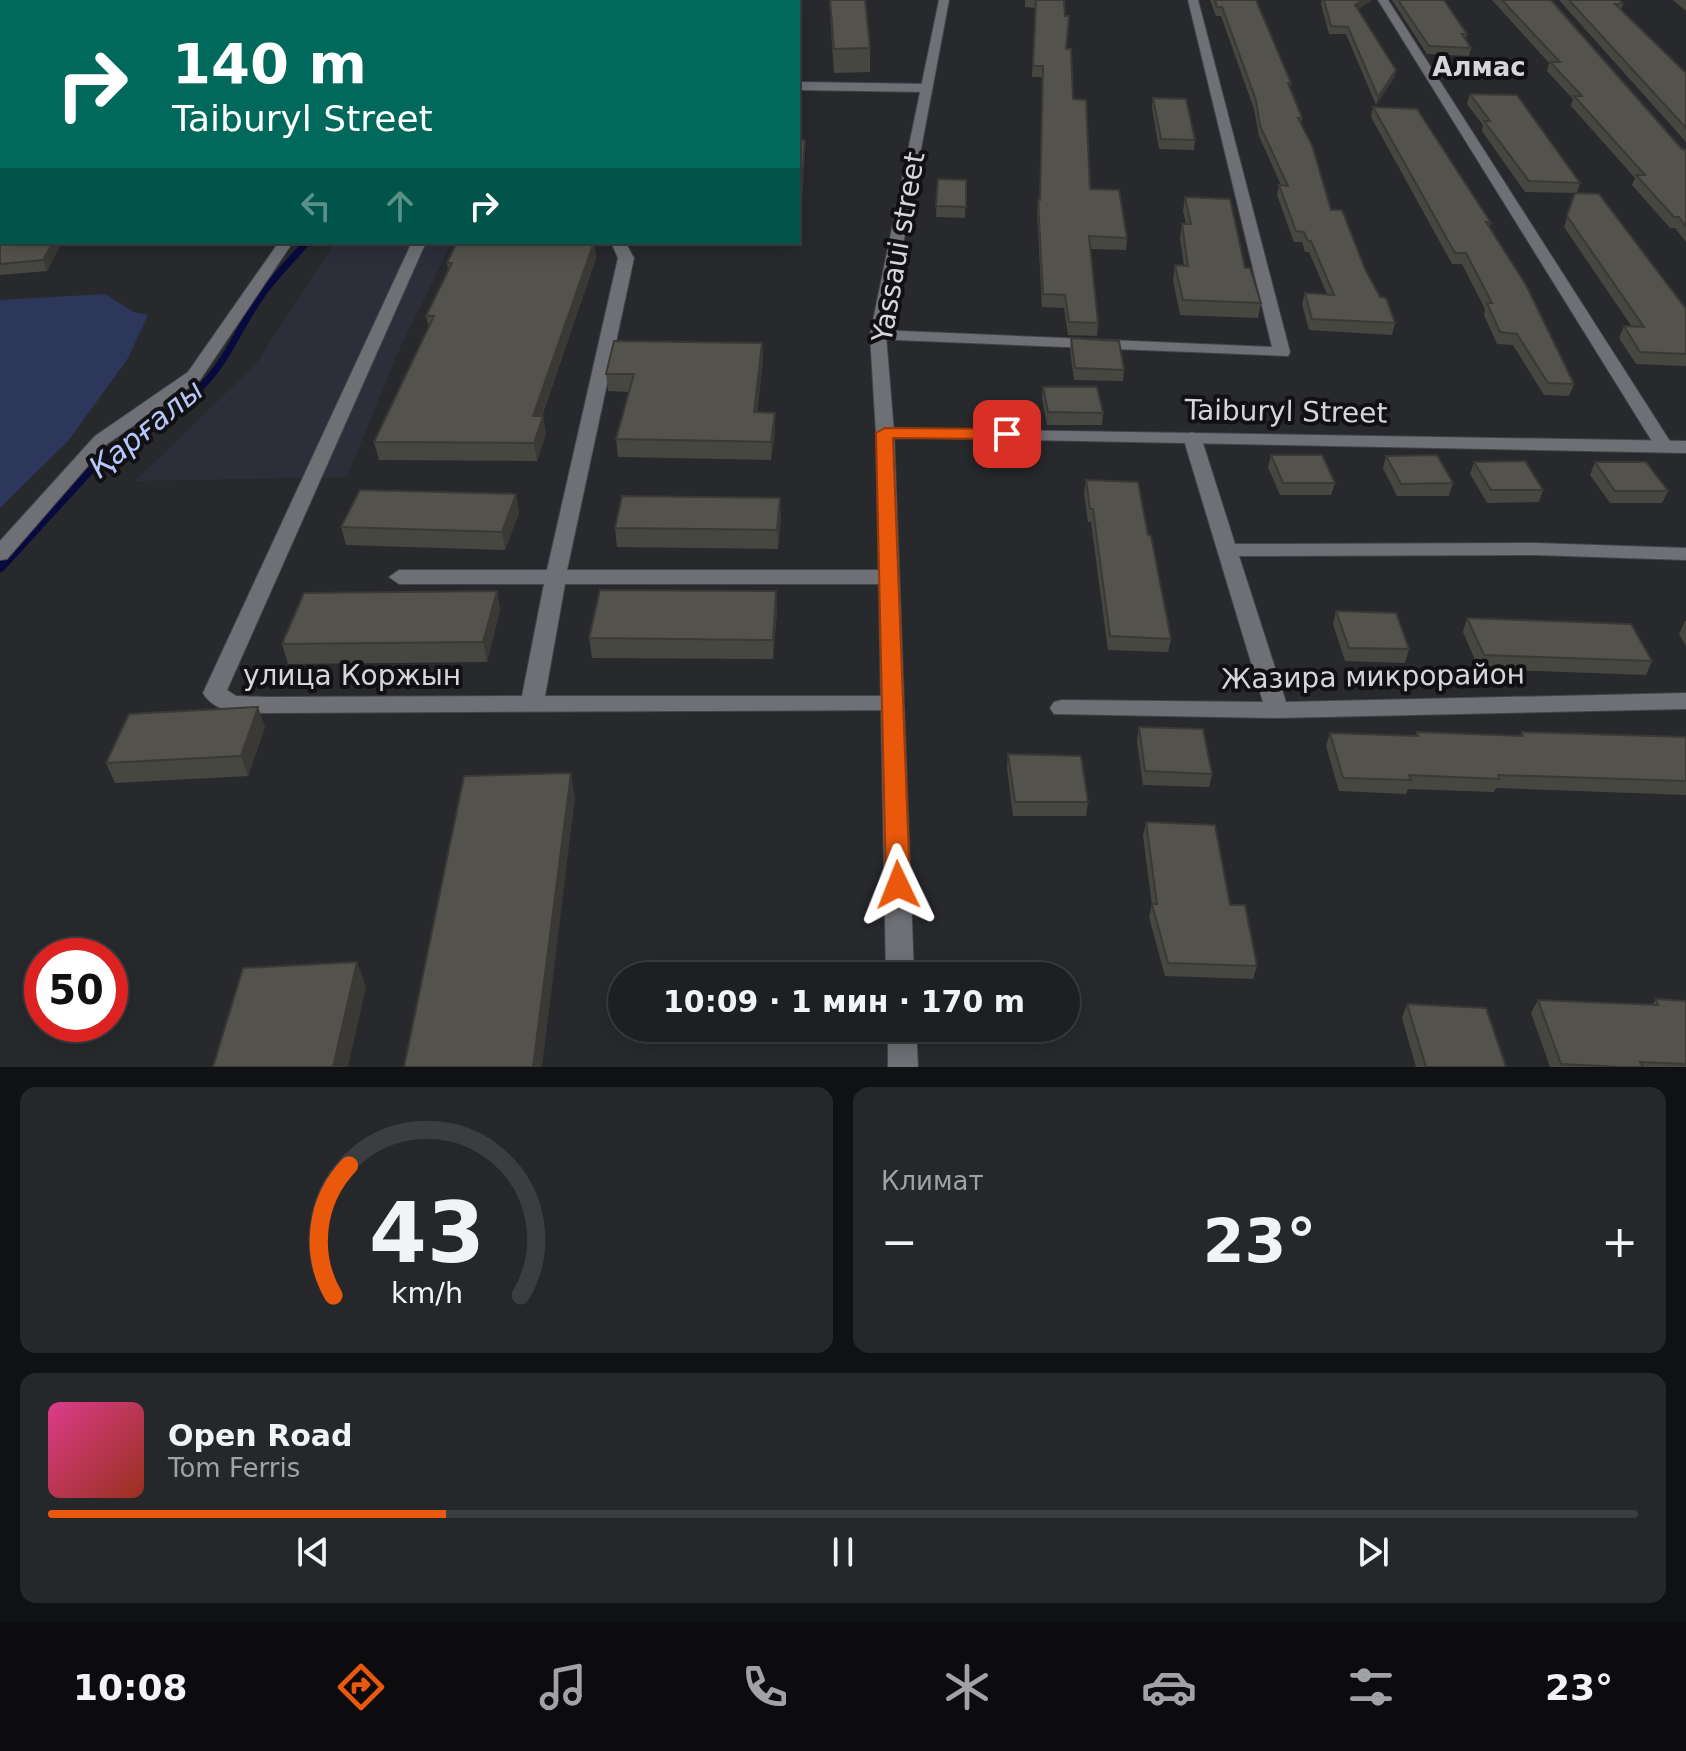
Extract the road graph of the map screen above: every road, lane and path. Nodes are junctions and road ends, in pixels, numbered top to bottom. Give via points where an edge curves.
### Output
1 (944, 0) edge
2 (1193, 0) edge
3 (1383, 0) edge
4 (800, 86) edge
5 (927, 88) junction
6 (285, 244) edge
7 (418, 244) edge
8 (619, 244) edge
9 (878, 335) junction
10 (885, 433) junction
11 (1192, 437) junction
12 (1664, 446) junction
13 (1686, 447) edge
14 (1227, 550) junction
15 (0, 554) edge
16 (1686, 554) edge
17 (399, 577) dead end
18 (887, 577) junction
19 (555, 579) junction
20 (1686, 701) edge
21 (532, 704) junction
22 (892, 704) junction
23 (1062, 708) dead end
24 (1277, 710) junction
25 (900, 962) edge
26 (902, 1042) edge
27 (903, 1067) edge

1 - 5 street, Yassaui street
2 - 9 street via 1282,352
3 - 12 street
4 - 5 street
5 - 9 street, Yassaui street
6 - 15 street via 194,376 101,440
7 - 21 street, улица Коржын via 214,693 231,704
8 - 19 street via 626,258
9 - 10 street, Yassaui street
10 - 11 street, Taiburyl Street
10 - 18 street, Yassaui street
11 - 12 street, Taiburyl Street
11 - 14 street
12 - 13 street, Taiburyl Street
14 - 16 street
14 - 24 street
17 - 19 street
18 - 19 street
18 - 22 street, Yassaui street
19 - 21 street
20 - 24 street, Жазира микрорайон
21 - 22 street, улица Коржын
22 - 25 street, Yassaui street
23 - 24 street, Жазира микрорайон
26 - 27 street

